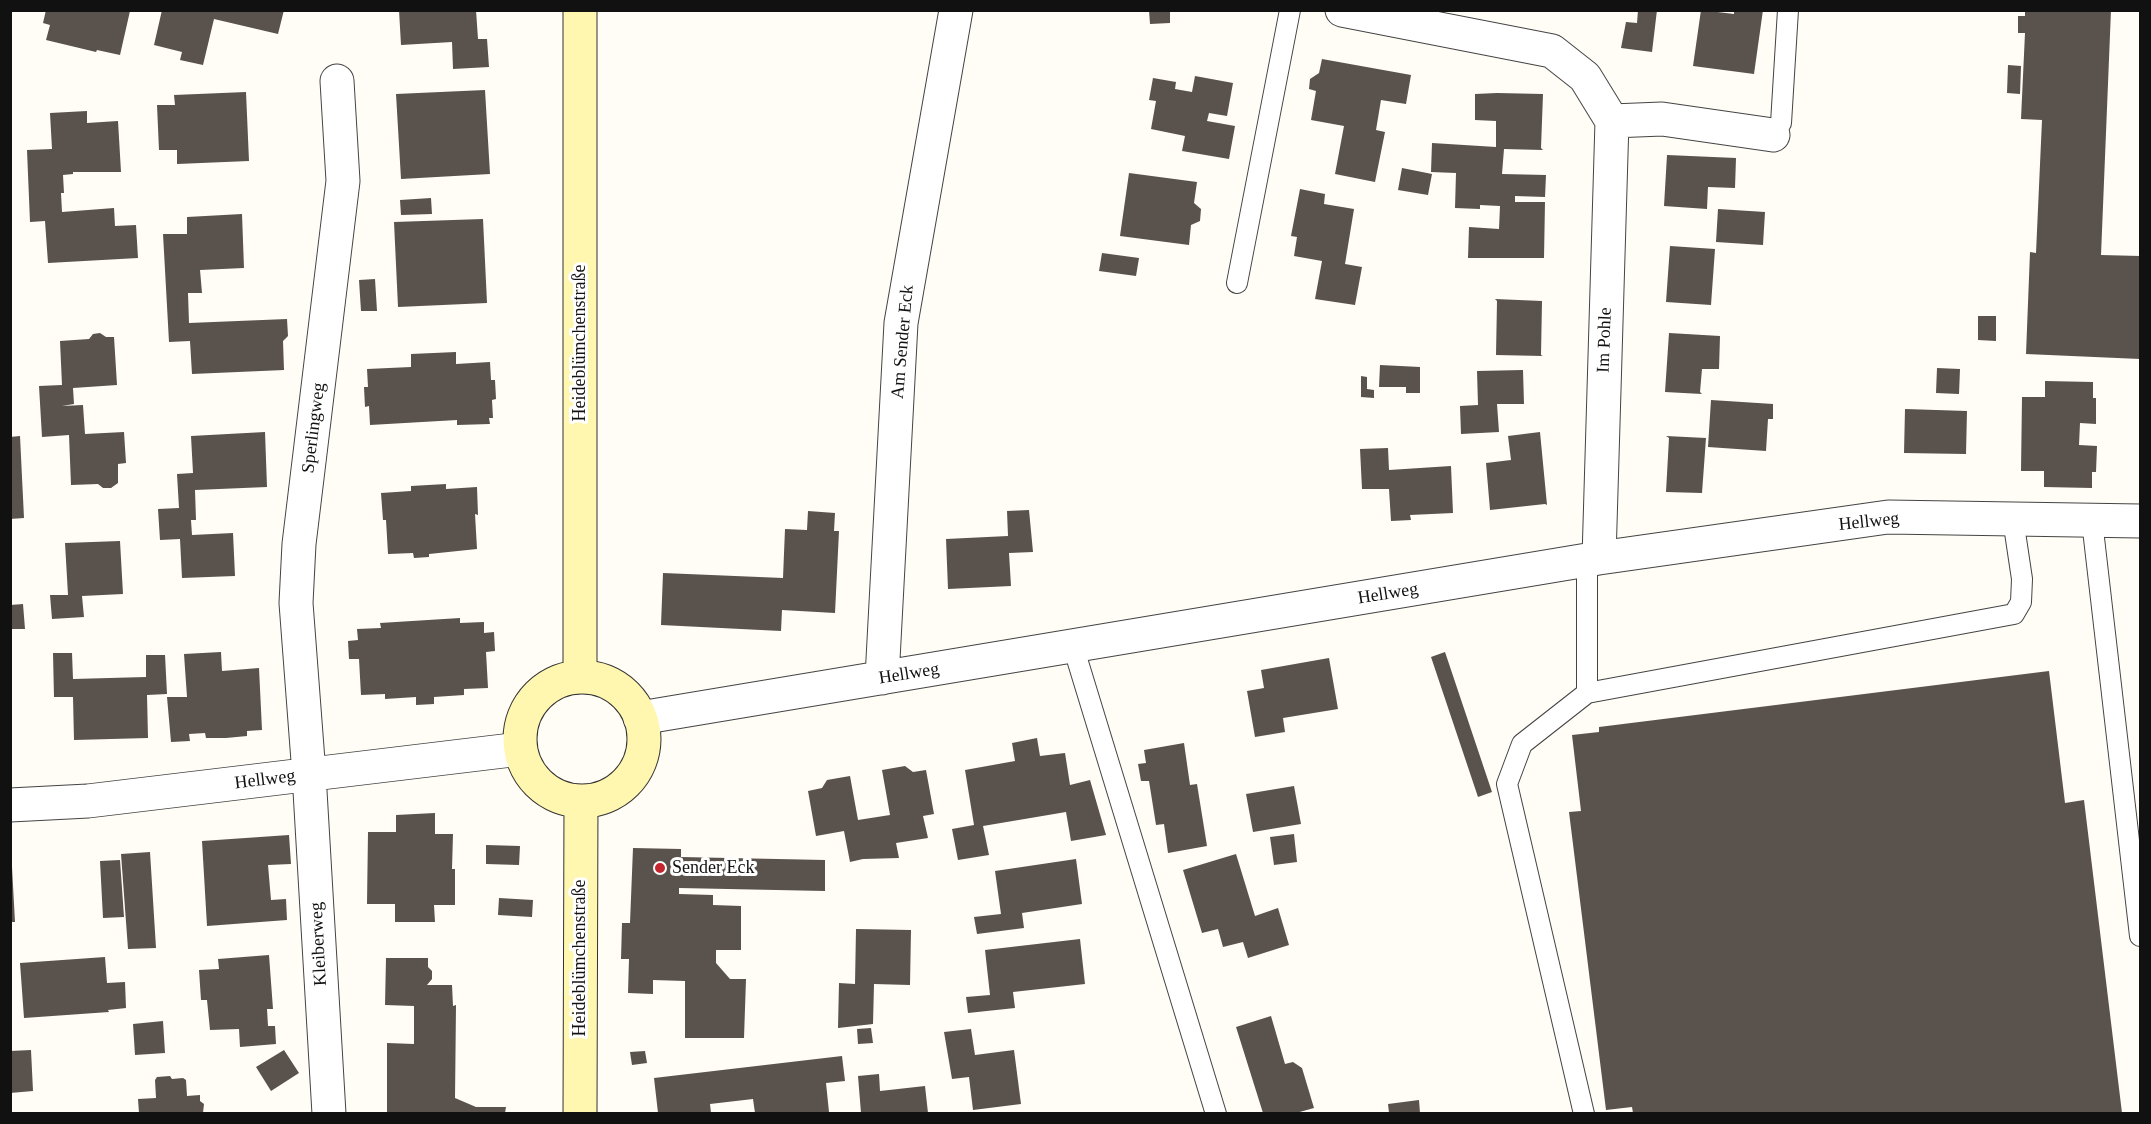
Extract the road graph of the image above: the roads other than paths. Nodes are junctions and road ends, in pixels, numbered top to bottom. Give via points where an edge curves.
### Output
1 (580, 10) edge
2 (956, 10) edge
3 (1290, 10) edge
4 (1342, 10) edge
5 (1788, 10) edge
6 (337, 81) dead end
7 (1612, 121) junction
8 (1773, 135) joint
9 (1237, 283) dead end
10 (2013, 519) junction
11 (2092, 521) junction
12 (2140, 521) edge
13 (1593, 560) junction
14 (1073, 646) junction
15 (580, 676) junction
16 (882, 678) junction
17 (1587, 693) junction
18 (640, 718) junction
19 (520, 749) junction
20 (309, 774) junction
21 (581, 801) junction
22 (10, 805) edge
23 (2140, 936) edge
24 (329, 1113) edge
25 (580, 1113) edge
26 (1216, 1113) edge
27 (1584, 1113) edge

1 - 15 street, Heideblümchenstraße
2 - 16 street, Am Sender Eck via 901,322
3 - 9 lane
4 - 7 street via 1552,51 1585,77
5 - 8 lane via 1781,123
6 - 20 street, Sperlingweg via 343,181 299,544 296,603
7 - 8 street via 1662,118
7 - 13 street, Im Pohle
10 - 11 street, Hellweg
10 - 13 street, Hellweg via 1888,517
10 - 17 lane via 2022,579 2021,602 2014,614
11 - 12 street, Hellweg
11 - 23 lane
13 - 14 street, Hellweg
13 - 17 lane
14 - 16 street, Hellweg
14 - 26 lane
15 - 18 street via 599,679 617,688 631,701
15 - 19 street via 541,691 520,728
16 - 18 street, Hellweg
17 - 27 lane via 1522,744 1507,784
18 - 21 street via 644,738 633,775 618,790
19 - 20 street, Hellweg
19 - 21 street via 527,769 541,786 560,797
20 - 22 street, Hellweg via 88,801
20 - 24 street, Kleiberweg
21 - 25 street, Heideblümchenstraße

